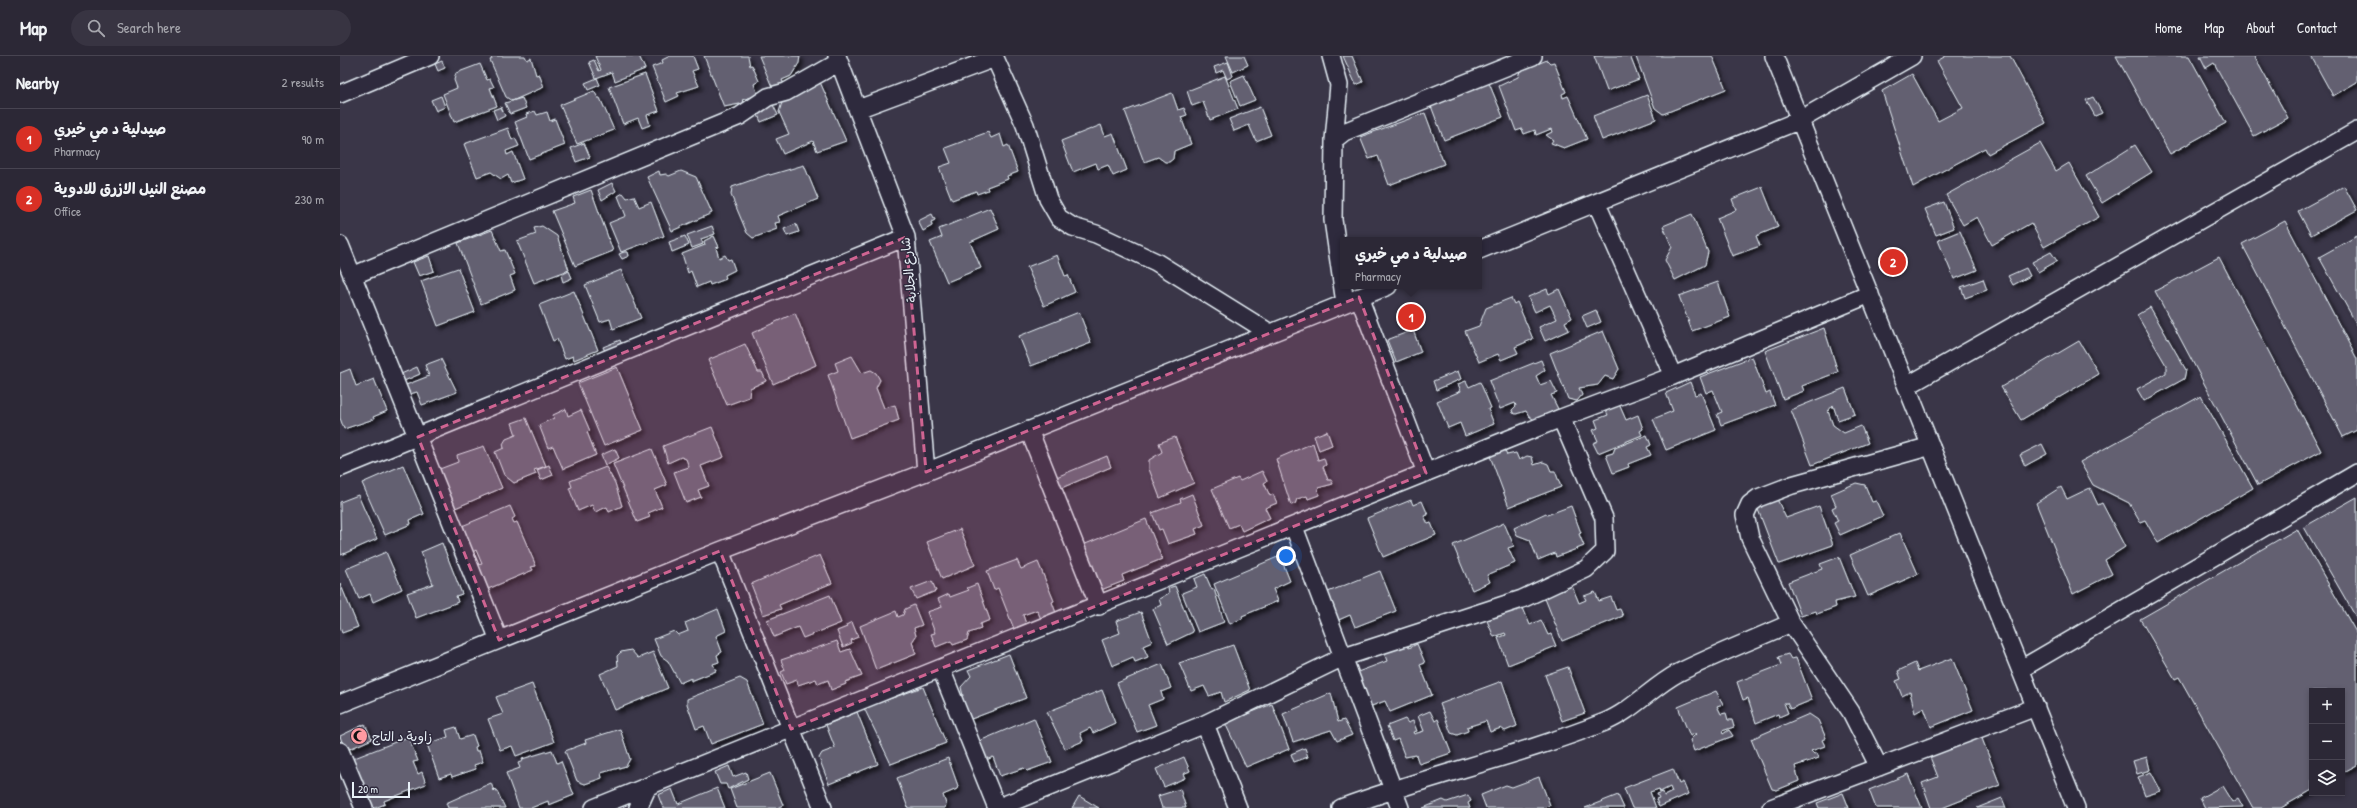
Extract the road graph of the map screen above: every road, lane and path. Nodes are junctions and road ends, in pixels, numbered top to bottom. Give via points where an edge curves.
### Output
1 (430, 56) edge
2 (1331, 56) edge
3 (1532, 56) edge
4 (1774, 56) edge
5 (1912, 56) edge
6 (997, 57) edge
7 (838, 59) edge
8 (340, 94) edge
9 (858, 109) junction
10 (1800, 120) junction
11 (2357, 131) edge
12 (1334, 140) junction
13 (1597, 204) junction
14 (906, 237) junction
15 (340, 245) edge
16 (1340, 249) edge
17 (1482, 249) edge
18 (352, 276) junction
19 (1349, 289) edge
20 (1380, 289) edge
21 (1870, 294) junction
22 (1352, 300) junction
23 (1270, 333) junction
24 (1673, 376) junction
25 (1907, 386) junction
26 (1561, 418) junction
27 (1029, 430) junction
28 (418, 437) junction
29 (1931, 446) junction
30 (340, 468) edge
31 (926, 472) junction
32 (1426, 473) junction
33 (2357, 473) edge
34 (1294, 527) junction
35 (720, 551) junction
36 (1099, 606) junction
37 (1791, 623) junction
38 (499, 640) junction
39 (1342, 658) junction
40 (941, 669) junction
41 (2021, 669) junction
42 (340, 704) edge
43 (2036, 707) junction
44 (1205, 724) junction
45 (791, 729) junction
46 (340, 751) edge
47 (1879, 767) junction
48 (648, 786) junction
49 (1392, 789) junction
50 (364, 808) edge
51 (594, 808) edge
52 (638, 808) edge
53 (823, 808) edge
54 (997, 808) edge
55 (1238, 808) edge
56 (1341, 808) edge
57 (1400, 808) edge
58 (1771, 808) edge
59 (2076, 808) edge

1 - 8 street
2 - 12 street via 1339,85
3 - 12 street via 1344,132
4 - 10 street
5 - 10 street
6 - 9 street
6 - 23 street via 1025,125 1048,199 1059,218 1073,227 1096,234 1156,262
7 - 9 street, شارع الجلابة
7 - 18 street via 786,92 768,97 740,116
9 - 14 street, شارع الجلابة
10 - 13 street
10 - 21 street
11 - 25 street
12 - 16 street via 1333,220
13 - 17 street
13 - 24 street
14 - 28 street
14 - 31 street, شارع الجلابة
15 - 18 street
18 - 28 street
19 - 22 street
20 - 22 street
21 - 24 street
21 - 25 street
22 - 23 street
22 - 32 street
23 - 27 street
24 - 26 street
25 - 29 street
26 - 32 street
26 - 39 street via 1604,518 1605,551 1586,569 1522,599
27 - 31 street
27 - 36 street
28 - 30 street
28 - 38 street
29 - 37 street via 1792,485 1758,498 1750,504 1745,515 1750,538
29 - 41 street
31 - 35 street
32 - 34 street
33 - 41 street
34 - 36 street
34 - 39 street
35 - 38 street
35 - 45 street
36 - 40 street
37 - 47 street via 1852,712
37 - 49 street via 1676,674 1606,722
38 - 42 street
39 - 44 street
39 - 49 street
40 - 45 street
40 - 54 street
41 - 43 street
43 - 47 street
43 - 59 street
44 - 54 street
44 - 55 street
45 - 48 street
45 - 53 street
46 - 50 street
47 - 58 street
48 - 51 street
48 - 52 street
49 - 56 street
49 - 57 street

